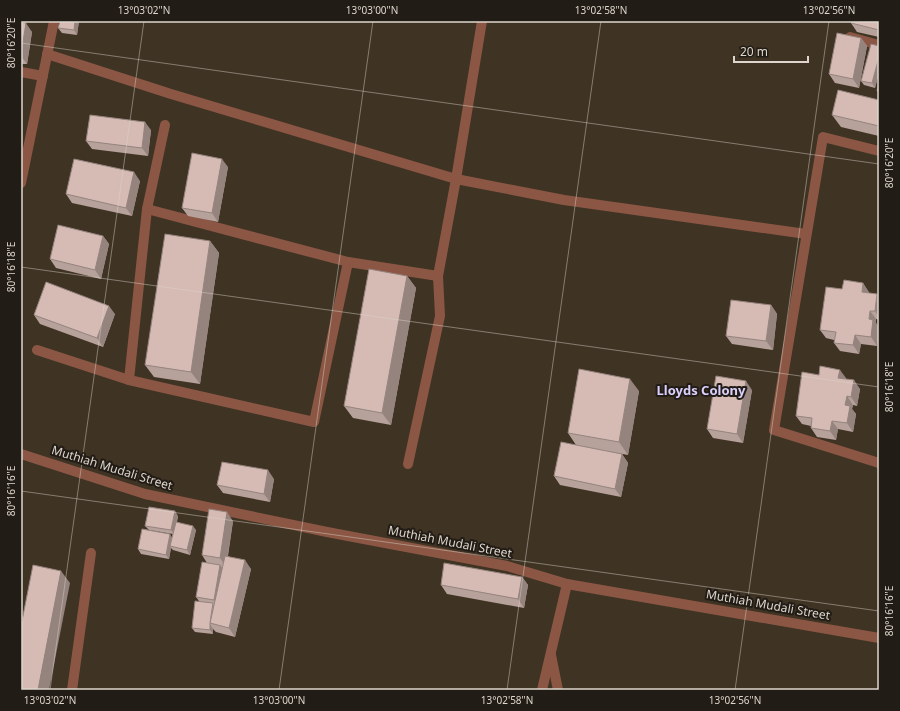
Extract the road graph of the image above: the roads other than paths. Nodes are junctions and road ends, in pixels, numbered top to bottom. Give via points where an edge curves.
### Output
1 (54, 21) edge
2 (482, 21) edge
3 (848, 37) edge
4 (879, 45) edge
5 (48, 54) junction
6 (21, 72) edge
7 (43, 76) junction
8 (165, 125) dead end
9 (879, 150) edge
10 (456, 179) junction
11 (21, 182) edge
12 (147, 209) junction
13 (806, 234) junction
14 (348, 262) junction
15 (438, 276) junction
16 (37, 350) dead end
17 (129, 380) junction
18 (21, 454) edge
19 (879, 463) edge
20 (408, 464) dead end
21 (91, 553) dead end
22 (567, 584) junction
23 (879, 638) edge
24 (550, 651) junction
25 (72, 690) edge
26 (542, 690) edge
27 (558, 690) edge

1 - 5 street
2 - 10 street
3 - 4 street
5 - 7 street
5 - 10 street via 171,94
6 - 7 street
7 - 11 street
8 - 12 street
9 - 13 street via 823,137
10 - 13 street via 564,200
10 - 15 street
12 - 14 street
12 - 17 street
13 - 19 street via 774,430
14 - 15 street
14 - 17 street via 314,422
15 - 20 street via 440,316
16 - 17 street
18 - 22 street, Muthiah Mudali Street via 145,494 507,566
21 - 25 street
22 - 23 street, Muthiah Mudali Street
22 - 24 street
24 - 26 street
24 - 27 street

